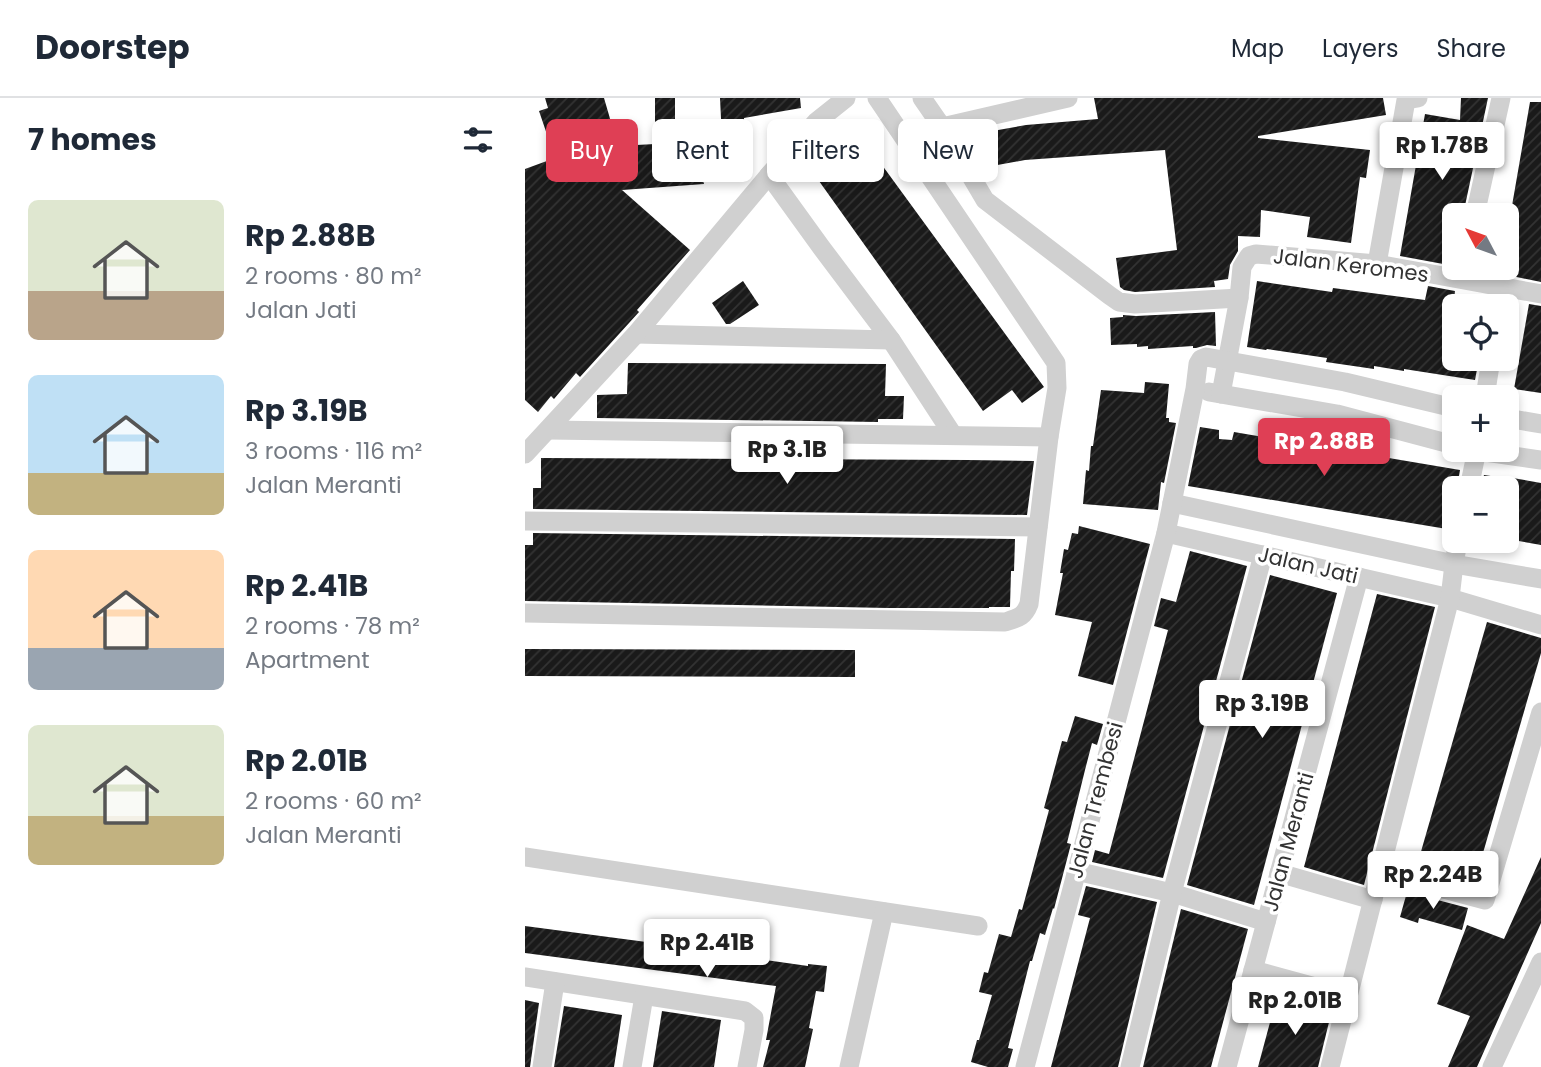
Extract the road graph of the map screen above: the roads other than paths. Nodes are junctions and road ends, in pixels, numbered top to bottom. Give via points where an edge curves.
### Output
1 (822, 98) edge
2 (846, 98) edge
3 (877, 98) edge
4 (922, 98) edge
5 (1068, 98) edge
6 (1501, 98) edge
7 (1412, 99) edge
8 (817, 119) edge
9 (820, 119) edge
10 (936, 119) edge
11 (977, 119) edge
12 (767, 177) edge
13 (774, 182) edge
14 (974, 182) edge
15 (1478, 203) edge
16 (1377, 264) junction
17 (1442, 271) edge
18 (1475, 280) edge
19 (1541, 293) edge
20 (1499, 294) edge
21 (1519, 295) edge
22 (1239, 298) junction
23 (636, 334) junction
24 (891, 340) junction
25 (1228, 361) junction
26 (1345, 382) junction
27 (1195, 389) junction
28 (1220, 394) junction
29 (1442, 405) edge
30 (1336, 414) junction
31 (1519, 420) edge
32 (1541, 424) edge
33 (548, 430) junction
34 (953, 435) junction
35 (1049, 437) junction
36 (1442, 442) edge
37 (525, 453) edge
38 (1519, 457) edge
39 (1541, 460) edge
40 (1172, 503) junction
41 (525, 521) edge
42 (1038, 527) junction
43 (1166, 533) junction
44 (1456, 553) edge
45 (1263, 555) junction
46 (1454, 564) junction
47 (1359, 577) junction
48 (1541, 579) edge
49 (1450, 598) junction
50 (525, 613) edge
51 (1541, 625) edge
52 (1541, 712) edge
53 (525, 858) edge
54 (1076, 871) junction
55 (1380, 872) junction
56 (1279, 873) junction
57 (1172, 893) junction
58 (1373, 900) junction
59 (884, 912) junction
60 (1266, 922) junction
61 (978, 926) dead end
62 (1541, 962) edge
63 (1253, 970) junction
64 (525, 977) edge
65 (555, 982) junction
66 (643, 996) junction
67 (1348, 996) junction
68 (542, 1067) edge
69 (632, 1067) edge
70 (747, 1067) edge
71 (849, 1067) edge
72 (1025, 1067) edge
73 (1130, 1067) edge
74 (1227, 1067) edge
75 (1330, 1067) edge
76 (1492, 1067) edge

1 - 8 street
2 - 9 street
3 - 35 street via 1053,356 1058,388
4 - 10 street
5 - 11 street
6 - 15 street
7 - 16 street
12 - 23 street
13 - 24 street
14 - 22 street via 985,200 1119,302
16 - 17 street, Jalan Keromes
16 - 22 street, Jalan Keromes via 1256,254 1242,267
18 - 20 street, Jalan Keromes
19 - 21 street, Jalan Keromes
22 - 25 street, Jalan Keromes
23 - 24 street
23 - 33 street
24 - 34 street
25 - 26 street
25 - 27 street, Jalan Trembesi via 1201,359
25 - 28 street, Jalan Keromes
26 - 29 street
26 - 30 street
27 - 28 street
27 - 40 street, Jalan Trembesi
28 - 30 street
30 - 36 street
31 - 32 street
33 - 34 street
33 - 37 street
34 - 35 street
35 - 42 street
38 - 39 street
40 - 43 street, Jalan Trembesi
40 - 46 street, Jalan Jati
41 - 42 street
42 - 50 street via 1029,604 1021,618 1005,622
43 - 45 street, Jalan Jati
43 - 54 street, Jalan Trembesi
44 - 46 street
45 - 47 street, Jalan Jati
45 - 57 street
46 - 48 street, Jalan Jati
46 - 49 street
47 - 49 street, Jalan Jati
47 - 56 street, Jalan Meranti
49 - 51 street, Jalan Jati
49 - 55 street
52 - 55 street via 1485,900
53 - 59 street
54 - 57 street
54 - 72 street, Jalan Trembesi
55 - 58 street
56 - 58 street
56 - 60 street, Jalan Meranti
57 - 60 street
57 - 73 street
58 - 67 street
59 - 61 street
59 - 71 street
60 - 63 street, Jalan Meranti
62 - 76 street
63 - 67 street
63 - 74 street, Jalan Meranti
64 - 65 street
65 - 66 street
65 - 68 street
66 - 69 street
66 - 70 street via 750,1014 754,1030
67 - 75 street

